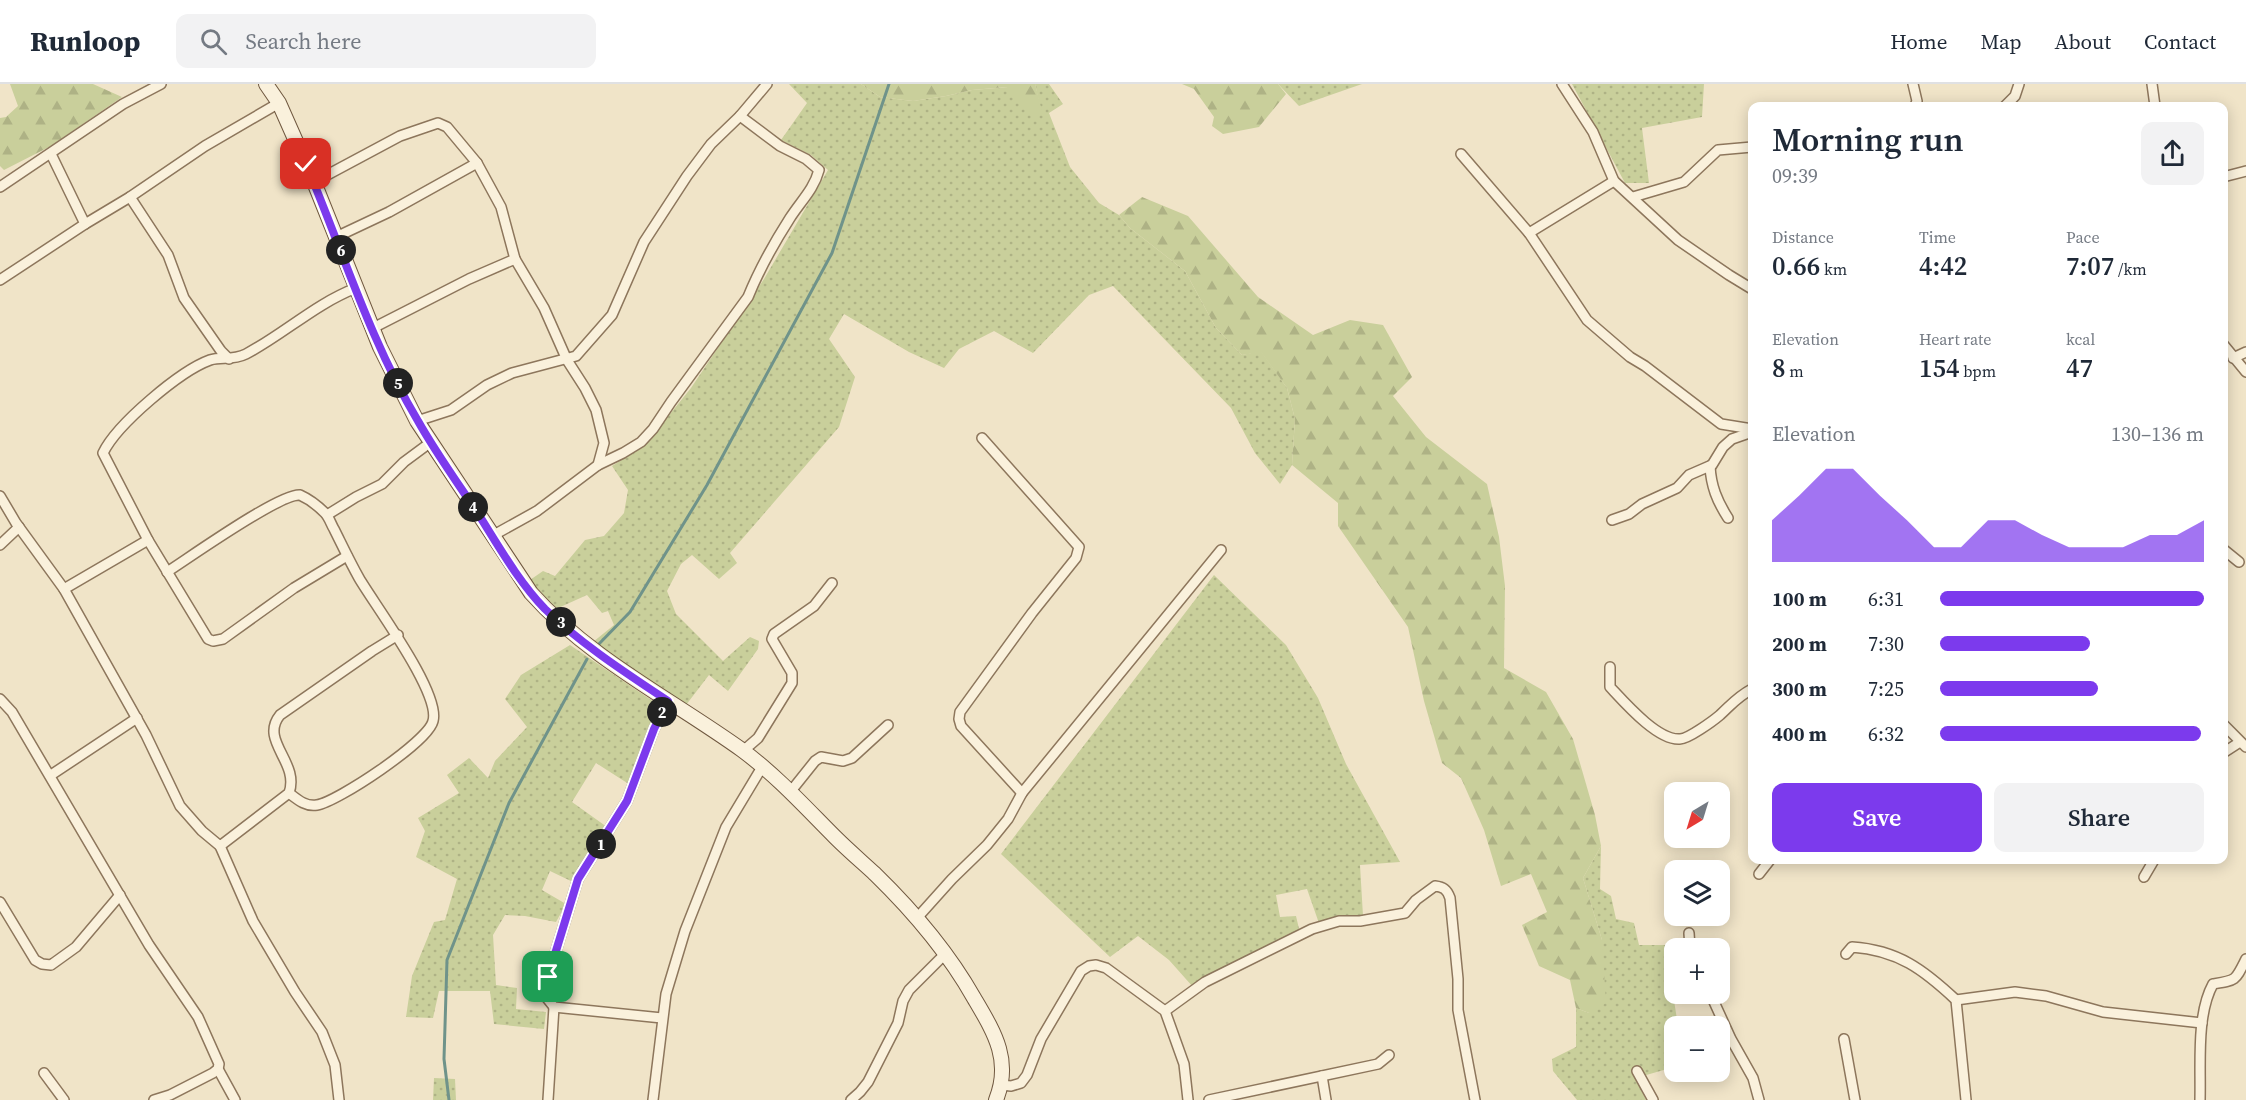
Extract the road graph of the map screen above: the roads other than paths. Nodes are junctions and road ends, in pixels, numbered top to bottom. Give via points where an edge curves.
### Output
1 (161, 84) edge
2 (266, 84) edge
3 (767, 84) edge
4 (1562, 84) edge
5 (1913, 84) edge
6 (2019, 84) edge
7 (2152, 84) edge
8 (1917, 102) edge
9 (2009, 102) edge
10 (2154, 102) edge
11 (279, 103) junction
12 (740, 116) junction
13 (1748, 147) edge
14 (51, 154) junction
15 (1461, 154) dead end
16 (477, 163) junction
17 (2246, 171) edge
18 (0, 172) edge
19 (2228, 176) edge
20 (1614, 181) junction
21 (314, 182) junction
22 (4, 184) edge
23 (130, 197) junction
24 (1633, 197) junction
25 (85, 224) junction
26 (1529, 233) junction
27 (336, 237) junction
28 (515, 259) junction
29 (0, 280) edge
30 (1748, 287) edge
31 (356, 288) junction
32 (373, 328) junction
33 (2246, 352) edge
34 (2228, 357) edge
35 (229, 359) junction
36 (567, 360) junction
37 (2246, 372) edge
38 (417, 421) junction
39 (1748, 429) edge
40 (1748, 432) edge
41 (982, 438) dead end
42 (431, 442) junction
43 (598, 465) junction
44 (1710, 466) junction
45 (0, 496) edge
46 (327, 514) junction
47 (1728, 518) dead end
48 (1612, 520) dead end
49 (19, 527) junction
50 (492, 536) junction
51 (148, 540) junction
52 (0, 545) edge
53 (1221, 550) dead end
54 (2228, 553) edge
55 (347, 556) junction
56 (2239, 561) dead end
57 (167, 572) junction
58 (832, 583) dead end
59 (64, 589) junction
60 (398, 635) junction
61 (1610, 667) dead end
62 (1748, 691) edge
63 (0, 699) edge
64 (668, 701) junction
65 (136, 718) junction
66 (888, 725) dead end
67 (2228, 729) edge
68 (2243, 744) edge
69 (743, 751) junction
70 (2228, 751) edge
71 (762, 767) junction
72 (51, 775) junction
73 (791, 791) junction
74 (290, 793) junction
75 (1022, 794) junction
76 (220, 846) junction
77 (1767, 864) edge
78 (2152, 864) edge
79 (1759, 874) dead end
80 (2144, 877) dead end
81 (120, 895) junction
82 (0, 902) edge
83 (917, 918) junction
84 (1689, 933) dead end
85 (1689, 938) edge
86 (946, 953) junction
87 (1846, 954) dead end
88 (2246, 958) edge
89 (1956, 1000) junction
90 (1715, 1004) edge
91 (554, 1007) junction
92 (1165, 1011) junction
93 (662, 1018) junction
94 (2202, 1023) junction
95 (1844, 1039) dead end
96 (1389, 1055) dead end
97 (218, 1069) junction
98 (1637, 1071) dead end
99 (44, 1073) dead end
100 (1322, 1076) junction
101 (1001, 1085) junction
102 (64, 1100) edge
103 (154, 1100) edge
104 (235, 1100) edge
105 (339, 1100) edge
106 (548, 1100) edge
107 (653, 1100) edge
108 (850, 1100) edge
109 (996, 1100) edge
110 (1188, 1100) edge
111 (1209, 1100) edge
112 (1326, 1100) edge
113 (1475, 1100) edge
114 (1653, 1100) edge
115 (1759, 1100) edge
116 (1854, 1100) edge
117 (1966, 1100) edge
118 (2200, 1100) edge

1 - 14 street via 123,104
2 - 11 street
3 - 12 street
4 - 20 street via 1593,132
5 - 8 street
6 - 9 street
7 - 10 street
11 - 21 street
11 - 23 street via 205,146
12 - 36 street via 711,144 660,216 644,242 612,315 576,356
12 - 43 street via 819,170 815,184 790,217 748,297 653,429 641,442
13 - 24 street via 1718,150 1684,182
14 - 22 street
14 - 25 street
15 - 26 street
16 - 21 street via 447,127 438,123 400,136
16 - 27 street
16 - 28 street via 501,207
17 - 19 street
18 - 22 street
20 - 24 street
20 - 26 street
21 - 27 street
23 - 25 street
23 - 35 street via 168,255 184,298
24 - 30 street via 1678,240
25 - 29 street
26 - 39 street via 1587,320 1721,424
27 - 31 street
28 - 32 street
28 - 36 street via 544,308
31 - 32 street
31 - 35 street via 324,303 244,355
32 - 38 street
33 - 34 street
34 - 37 street
35 - 51 street via 210,360 159,392 103,453
36 - 38 street via 512,373 486,385 451,410
36 - 43 street via 596,410 604,443
38 - 42 street
40 - 44 street via 1723,447
41 - 75 street via 1079,547 1076,558 960,712 962,726
42 - 46 street via 382,484
42 - 50 street
43 - 50 street via 537,511
44 - 47 street via 1710,480
44 - 48 street via 1689,475 1667,494
45 - 49 street
46 - 55 street
46 - 57 street via 303,496 294,495 255,515
49 - 52 street
49 - 59 street
50 - 64 street via 546,609 590,647
51 - 57 street
51 - 59 street
53 - 75 street
54 - 56 street
55 - 57 street via 223,639 213,641 208,639
55 - 60 street
58 - 69 street via 814,606 774,634 772,639 792,673 792,683 758,738
59 - 65 street
60 - 74 street via 303,698 273,724 288,766
60 - 74 street via 433,708 434,721 428,730 406,753 330,802 315,806
61 - 62 street via 1610,687 1668,738 1683,740
63 - 72 street
64 - 69 street
64 - 91 street via 627,801 578,879 548,977 546,998
65 - 72 street
65 - 76 street via 180,806
66 - 73 street via 852,758 821,757 815,761
67 - 68 street
68 - 70 street
69 - 71 street
71 - 73 street
71 - 93 street via 726,827 706,875 685,931
72 - 81 street
73 - 83 street
74 - 76 street
75 - 83 street via 987,845
76 - 105 street via 262,937 322,1032 335,1065
77 - 79 street
78 - 80 street
81 - 82 street via 75,947 51,965 35,960
81 - 97 street via 198,1017
83 - 86 street
84 - 85 street
86 - 101 street via 998,1042
86 - 108 street via 909,990 898,1023 868,1082
87 - 89 street via 1852,947 1872,948 1895,956 1929,974
88 - 94 street via 2233,981 2213,984 2206,997
89 - 94 street via 2015,992 2103,1012
89 - 117 street
90 - 115 street via 1753,1078
91 - 93 street
91 - 106 street
92 - 101 street via 1113,973 1089,966 1081,971 1041,1039 1027,1075 1021,1083
92 - 110 street via 1184,1064
92 - 113 street via 1205,982 1312,929 1339,921 1405,913 1425,891 1442,887 1450,898 1458,1010
93 - 107 street
94 - 118 street
95 - 116 street
96 - 100 street via 1378,1064
97 - 103 street
97 - 104 street
98 - 114 street
99 - 102 street
100 - 111 street
100 - 112 street
101 - 109 street

